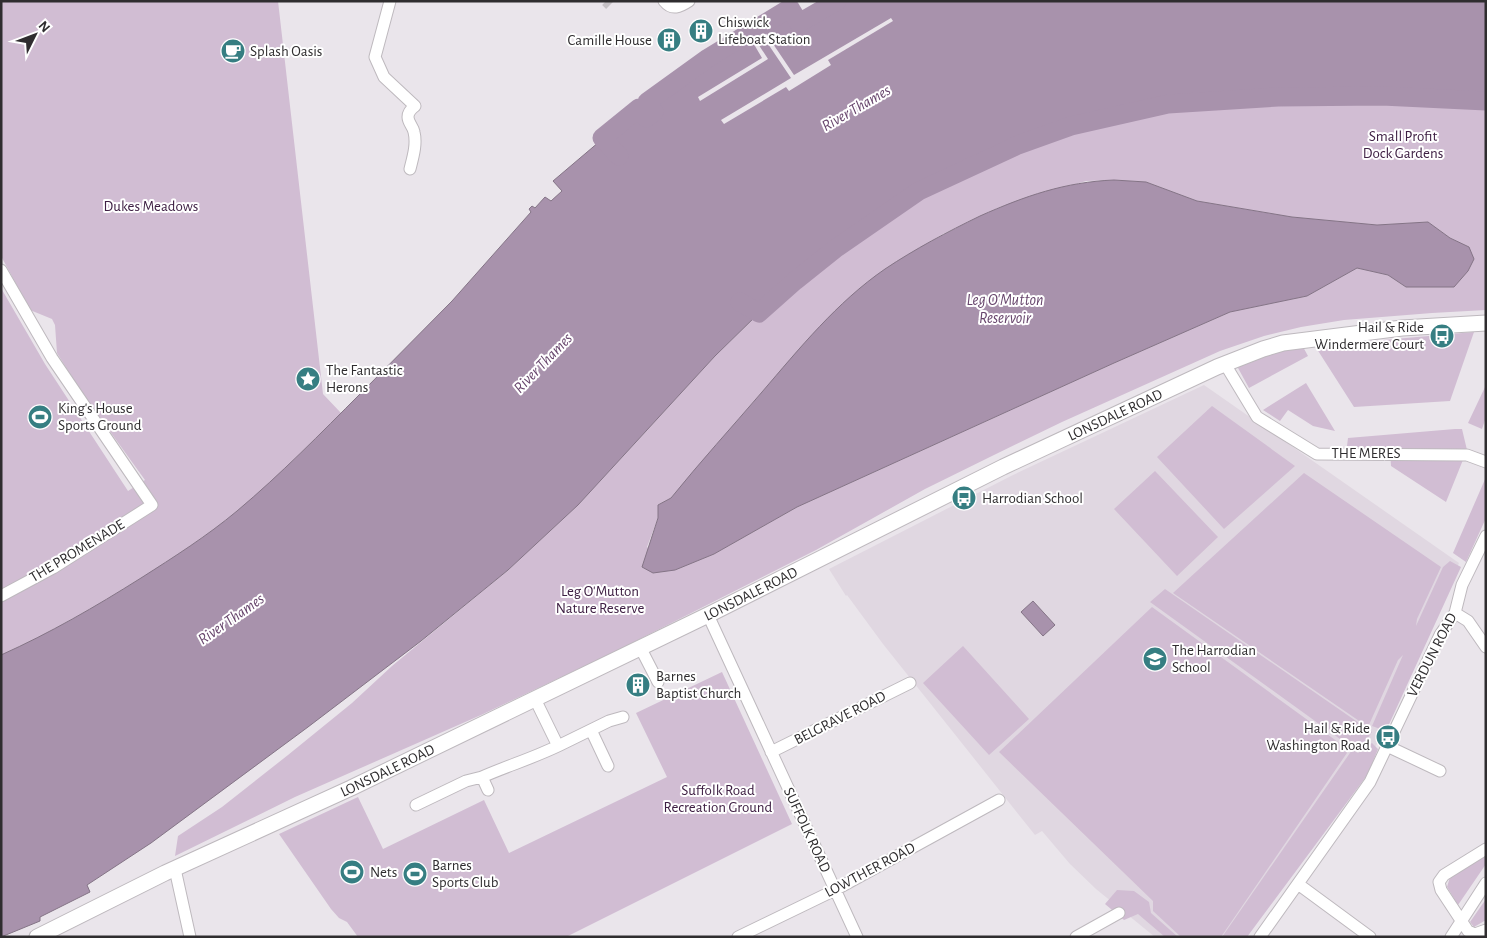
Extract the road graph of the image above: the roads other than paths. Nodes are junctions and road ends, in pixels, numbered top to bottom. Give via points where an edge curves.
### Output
1 (390, 1) edge
2 (664, 1) edge
3 (689, 1) edge
4 (410, 169) dead end
5 (1, 270) edge
6 (1486, 323) edge
7 (1225, 364) junction
8 (1486, 462) edge
9 (1486, 536) edge
10 (1, 596) edge
11 (1455, 613) junction
12 (708, 615) junction
13 (640, 647) junction
14 (1486, 647) edge
15 (658, 682) dead end
16 (910, 683) dead end
17 (535, 699) junction
18 (622, 717) dead end
19 (591, 730) junction
20 (558, 746) junction
21 (1387, 746) junction
22 (771, 752) junction
23 (608, 766) dead end
24 (1440, 771) dead end
25 (482, 777) junction
26 (488, 790) dead end
27 (999, 800) dead end
28 (416, 805) dead end
29 (1486, 849) edge
30 (175, 869) junction
31 (1486, 883) edge
32 (1298, 884) junction
33 (835, 890) junction
34 (1119, 913) dead end
35 (1461, 921) junction
36 (1486, 930) edge
37 (37, 937) edge
38 (190, 937) edge
39 (738, 937) edge
40 (857, 937) edge
41 (1076, 937) edge
42 (1260, 937) edge
43 (1370, 937) edge
44 (1451, 937) edge

1 - 4 street via 375,57 384,77 415,106 408,116 414,130 415,147
2 - 3 street via 675,8
5 - 10 street, THE PROMENADE via 52,358 152,506 53,568
6 - 7 main road, LONSDALE ROAD via 1402,328 1302,340 1263,349
7 - 8 street, THE MERES via 1257,416 1316,454 1467,455
7 - 12 main road, LONSDALE ROAD via 1003,467
9 - 11 street, VERDUN ROAD via 1462,585
11 - 14 street via 1468,621
11 - 21 street, VERDUN ROAD via 1440,635
12 - 13 main road, LONSDALE ROAD
12 - 22 street, SUFFOLK ROAD
13 - 15 street
13 - 17 main road, LONSDALE ROAD
16 - 22 street, BELGRAVE ROAD
17 - 20 street
17 - 30 main road, LONSDALE ROAD
18 - 19 street
19 - 20 street
19 - 23 street
20 - 25 street
21 - 24 street
21 - 32 street, VERDUN ROAD via 1364,792
22 - 33 street, SUFFOLK ROAD
25 - 26 street
25 - 28 street via 466,781
27 - 33 street, LOWTHER ROAD
29 - 35 street via 1444,875 1439,882
30 - 37 main road, LONSDALE ROAD
30 - 38 street
31 - 35 street
32 - 42 street, VERDUN ROAD
32 - 43 street
33 - 39 street, LOWTHER ROAD
33 - 40 street, SUFFOLK ROAD
34 - 41 street
35 - 36 street via 1468,931 1475,934
35 - 44 street

